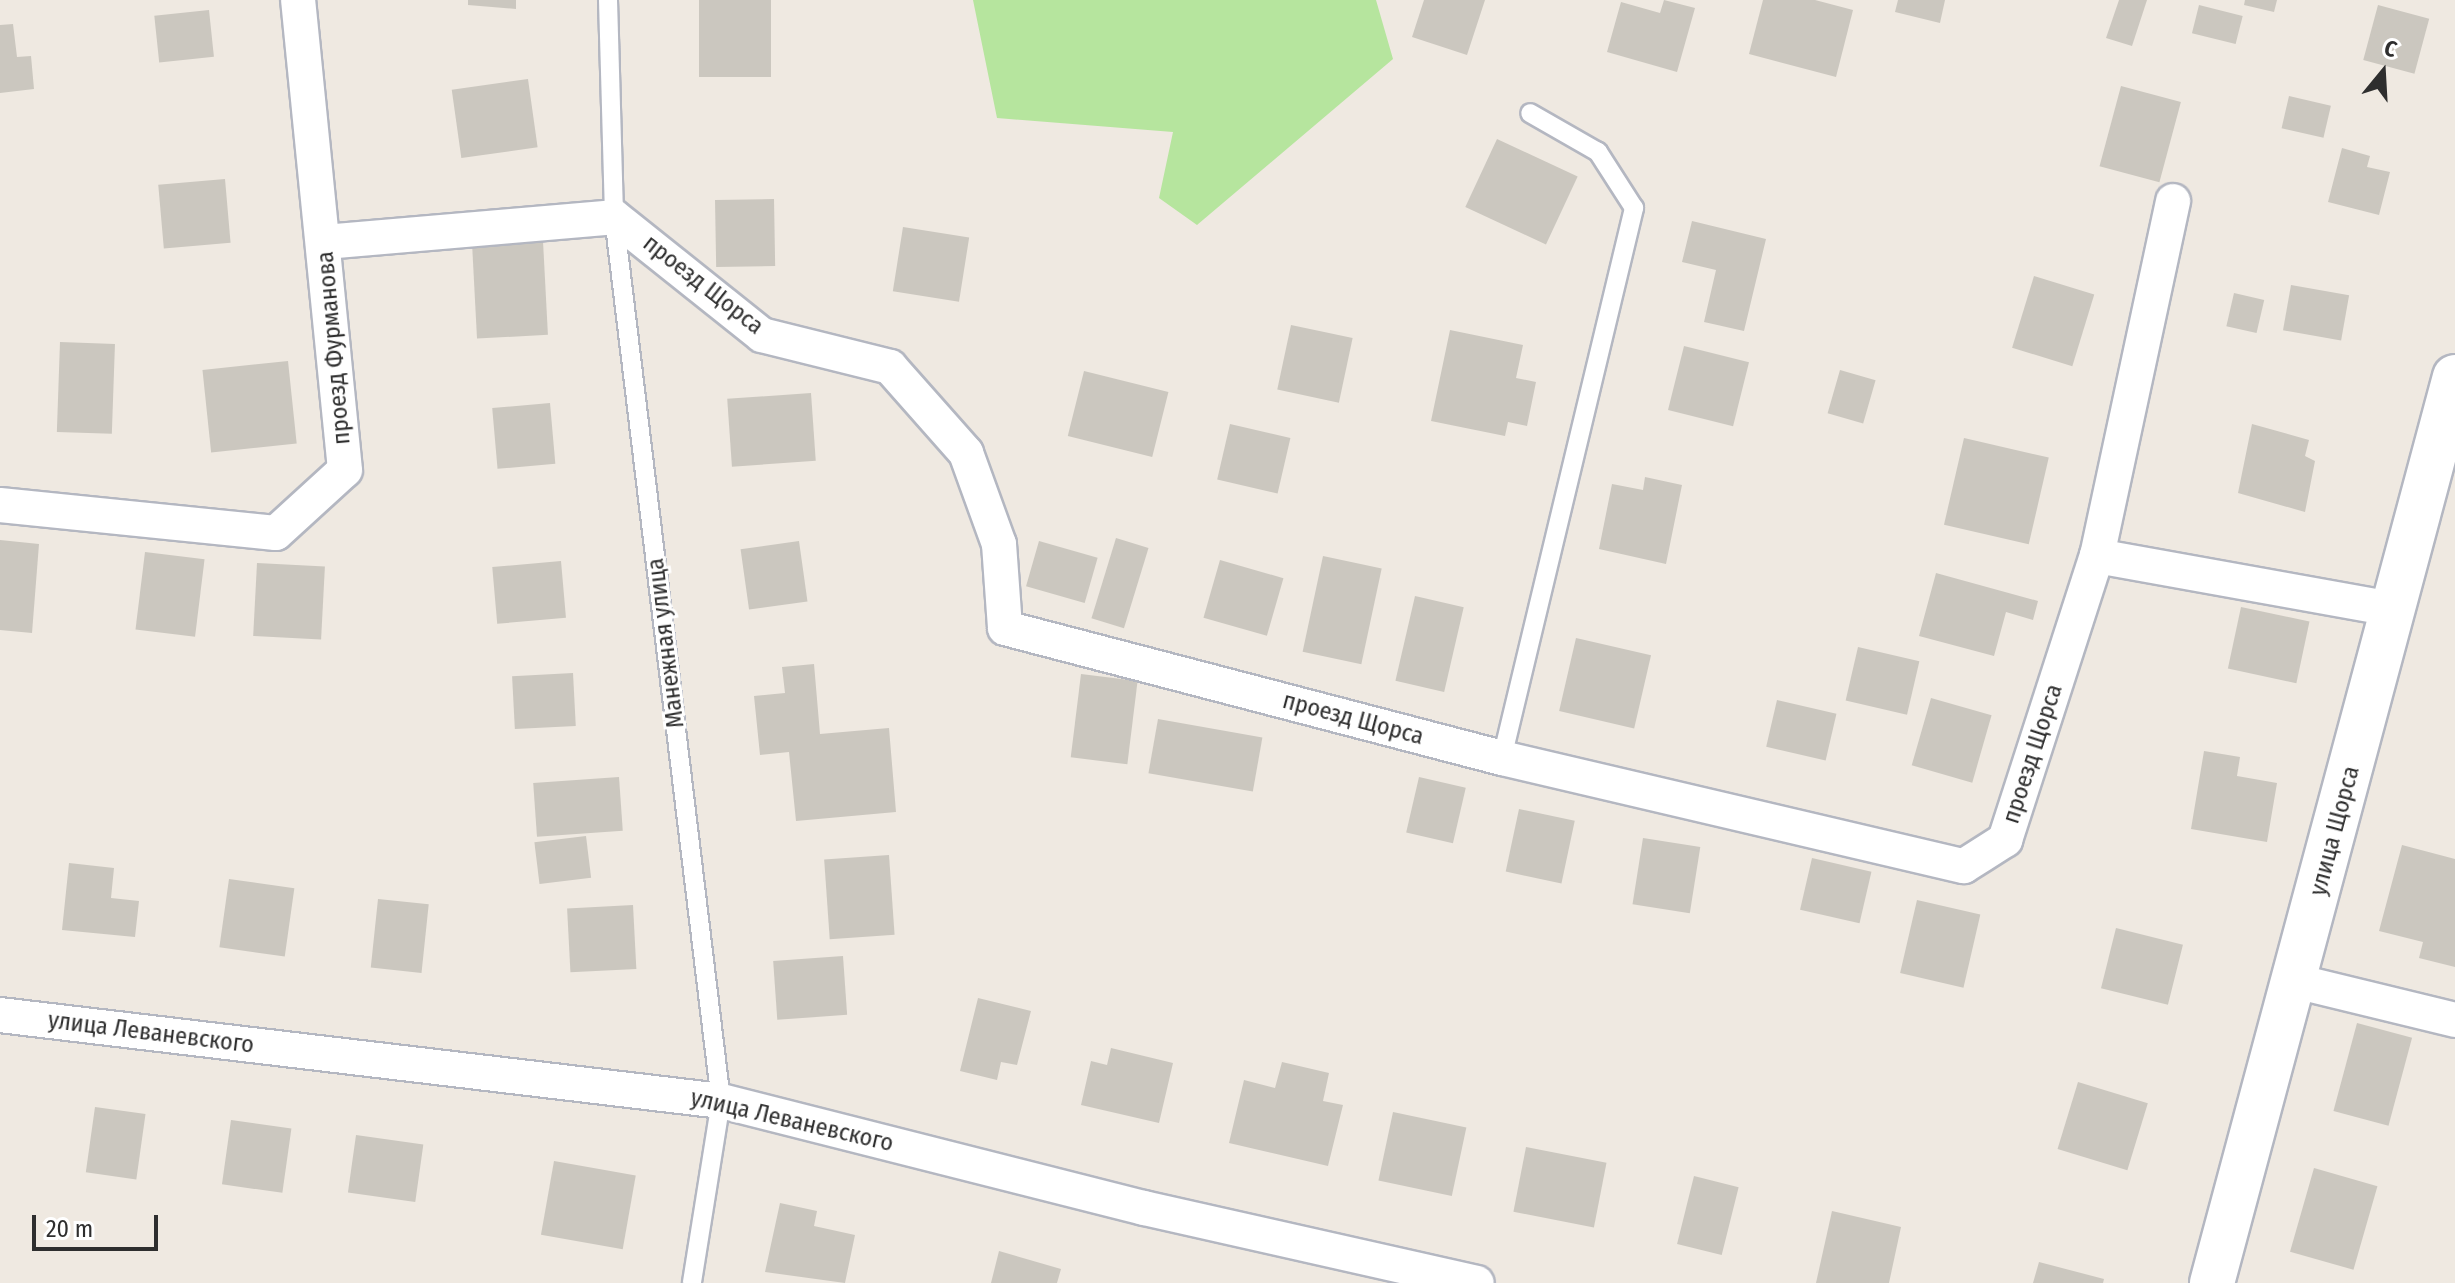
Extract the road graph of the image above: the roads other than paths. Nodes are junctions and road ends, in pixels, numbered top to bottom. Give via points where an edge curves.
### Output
1 (298, 0) edge
2 (608, 0) edge
3 (1530, 113) dead end
4 (2173, 201) dead end
5 (614, 217) junction
6 (324, 242) junction
7 (2455, 377) edge
8 (0, 505) edge
9 (2097, 556) junction
10 (2393, 609) junction
11 (1502, 758) junction
12 (2295, 981) junction
13 (0, 1015) edge
14 (2455, 1020) edge
15 (721, 1101) junction
16 (692, 1283) edge
17 (1477, 1283) edge
18 (2212, 1283) edge

1 - 6 street, проезд Фурманова
2 - 5 lane, Манежная улица
3 - 11 lane via 1598,152 1634,208
4 - 9 street, проезд Щорса
5 - 6 street
5 - 11 street, проезд Щорса via 762,335 890,367 966,453 999,544 1005,628
5 - 15 lane, Манежная улица
6 - 8 street, проезд Фурманова via 345,470 276,533
7 - 10 street, улица Щорса
9 - 10 street
9 - 11 street, проезд Щорса via 2005,840 1964,866
10 - 12 street, улица Щорса
12 - 14 street
12 - 18 street, улица Щорса
13 - 15 street, улица Леваневского
15 - 16 lane, Манежная улица
15 - 17 street, улица Леваневского via 1144,1208

